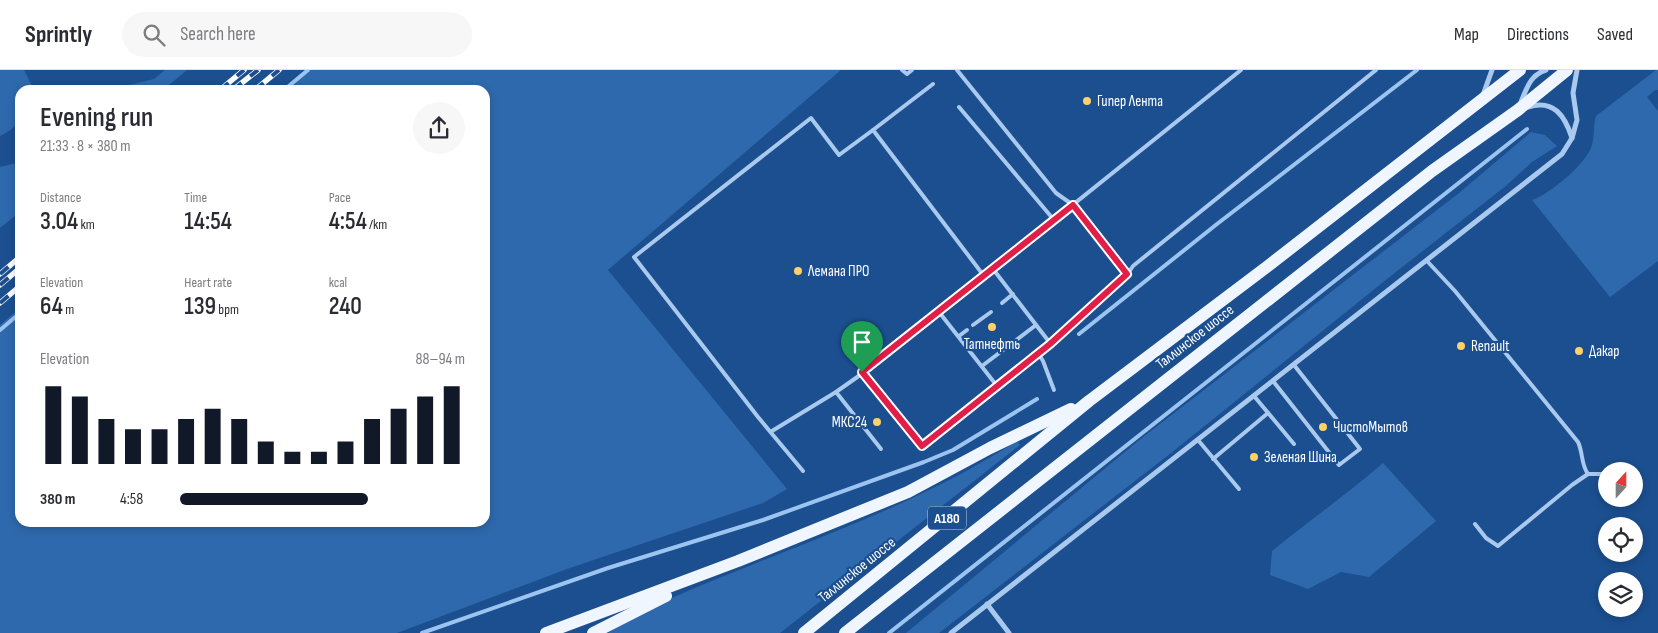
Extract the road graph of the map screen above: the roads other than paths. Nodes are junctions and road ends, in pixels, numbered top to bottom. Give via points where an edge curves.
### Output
1 (902, 70) edge
2 (912, 70) edge
3 (957, 70) edge
4 (1241, 70) edge
5 (1376, 70) edge
6 (1492, 70) edge
7 (1546, 70) edge
8 (1567, 70) edge
9 (1577, 70) edge
10 (1530, 72) edge
11 (933, 84) dead end
12 (1480, 102) junction
13 (958, 107) dead end
14 (1518, 110) junction
15 (873, 130) junction
16 (1572, 138) junction
17 (1073, 205) junction
18 (1054, 220) junction
19 (1427, 261) junction
20 (993, 269) junction
21 (1127, 274) junction
22 (984, 276) junction
23 (1013, 294) junction
24 (1002, 303) dead end
25 (939, 312) junction
26 (991, 312) dead end
27 (1036, 324) junction
28 (973, 325) dead end
29 (967, 330) dead end
30 (959, 336) junction
31 (1050, 344) junction
32 (1038, 353) junction
33 (1294, 365) junction
34 (982, 366) junction
35 (862, 372) junction
36 (1273, 381) junction
37 (997, 386) junction
38 (1054, 390) dead end
39 (836, 392) junction
40 (1254, 396) junction
41 (1089, 401) junction
42 (1268, 413) junction
43 (772, 431) junction
44 (1198, 440) junction
45 (1294, 444) dead end
46 (881, 449) dead end
47 (1213, 459) junction
48 (803, 471) dead end
49 (1588, 474) junction
50 (1598, 474) edge
51 (1239, 489) dead end
52 (1475, 524) dead end
53 (738, 561) junction
54 (987, 604) junction
55 (546, 633) edge
56 (594, 633) edge
57 (804, 633) edge
58 (845, 633) edge
59 (951, 633) edge
60 (1009, 633) edge

1 - 2 lane via 907,74
3 - 17 lane via 1056,193
4 - 17 lane
5 - 21 lane
6 - 12 street
7 - 10 street
8 - 14 main road, Таллинское шоссе
9 - 16 street via 1573,93 1578,120
10 - 12 main road, Таллинское шоссе
10 - 14 street via 1531,79
11 - 15 lane
12 - 41 main road, Таллинское шоссе
13 - 18 lane
14 - 16 street via 1539,104 1557,111 1566,120
14 - 58 main road, Таллинское шоссе via 1417,183
15 - 22 lane
15 - 43 lane via 839,155 811,118 634,257
16 - 19 street via 1562,154
17 - 18 lane
17 - 21 lane
18 - 20 lane
19 - 33 street
19 - 49 lane via 1578,442
20 - 22 lane
20 - 23 lane
21 - 31 lane
22 - 25 lane
23 - 24 lane
23 - 27 lane
25 - 30 lane
25 - 35 lane
26 - 28 lane
27 - 31 lane
27 - 34 lane
29 - 30 lane
30 - 34 lane
31 - 32 lane
32 - 37 lane
32 - 38 lane
33 - 36 street
33 - 36 lane via 1360,449 1339,465
34 - 37 lane
35 - 37 lane via 922,446
35 - 39 lane
36 - 40 street
39 - 43 lane
39 - 46 lane
40 - 42 lane
40 - 44 street
41 - 53 main road via 908,492
41 - 57 main road, Таллинское шоссе / A180
42 - 45 lane
42 - 47 lane
43 - 48 lane
44 - 47 lane
44 - 54 street
47 - 51 lane
49 - 50 lane
49 - 52 lane via 1498,546 1486,538
53 - 55 main road
53 - 56 main road
54 - 59 street
54 - 60 street

